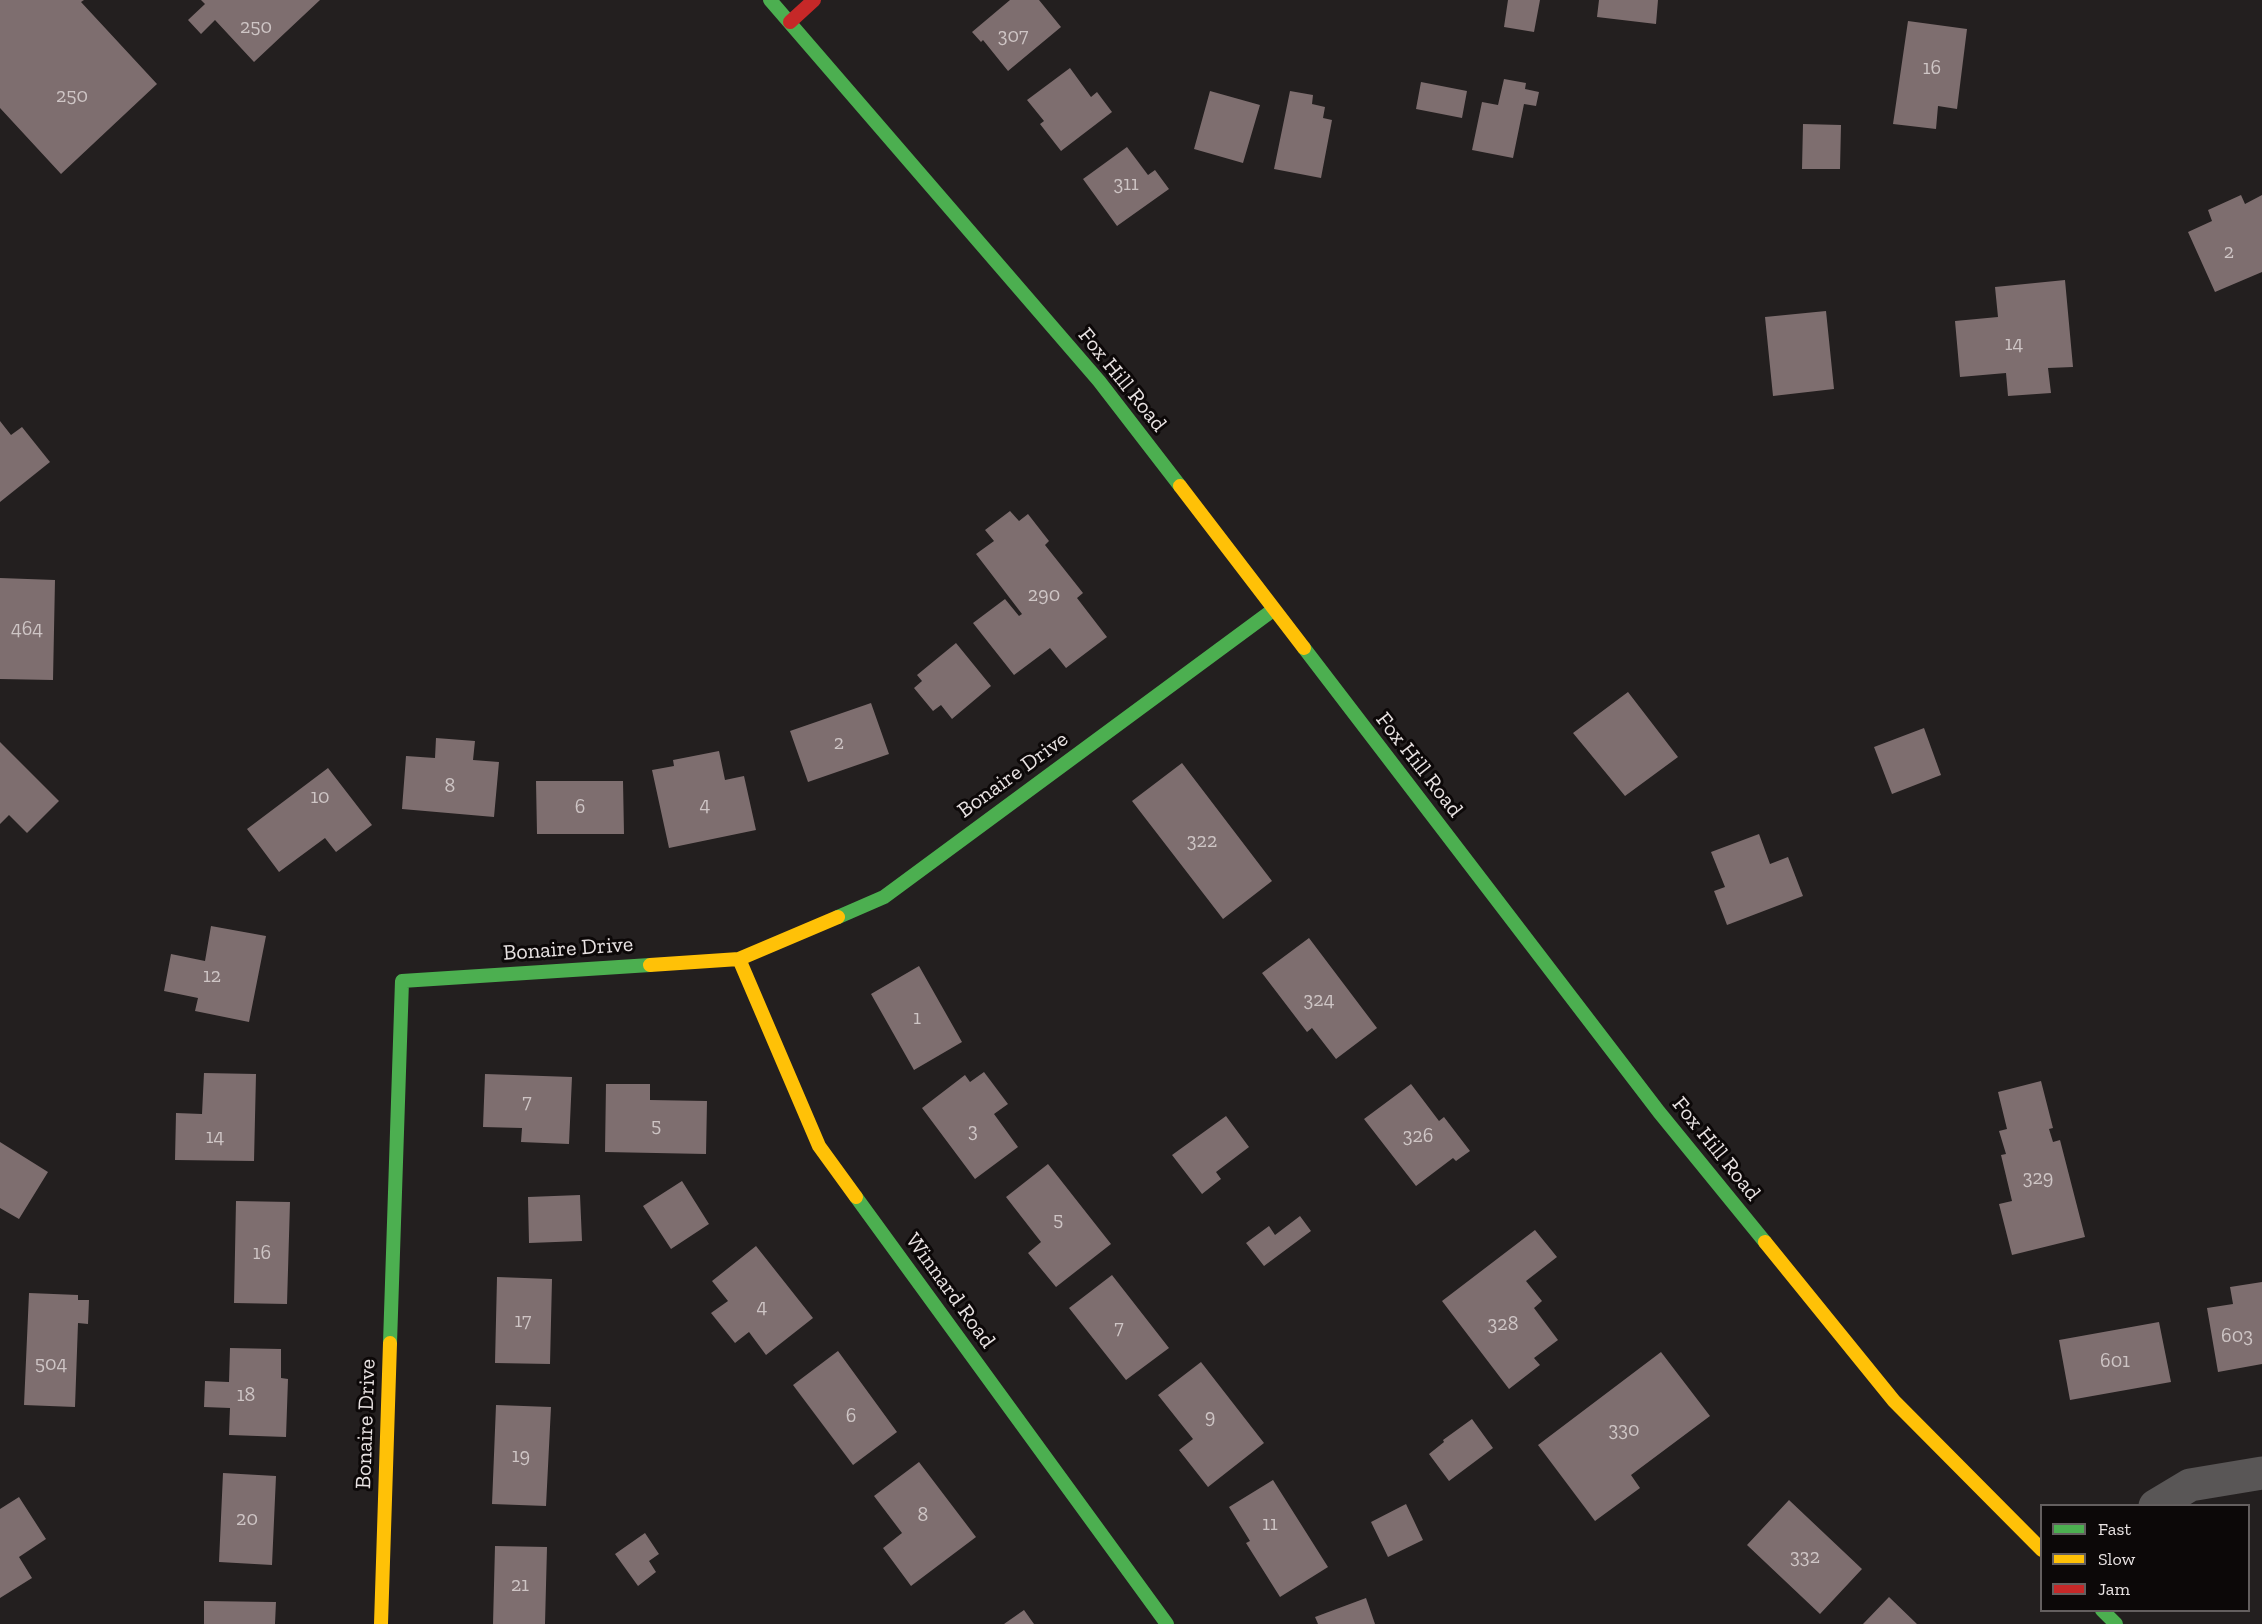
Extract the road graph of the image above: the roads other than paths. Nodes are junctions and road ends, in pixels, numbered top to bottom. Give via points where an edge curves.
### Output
1 (770, 0) edge
2 (814, 0) edge
3 (790, 22) junction
4 (1273, 610) junction
5 (739, 959) junction
6 (2262, 1473) edge
7 (2158, 1504) edge
8 (2040, 1548) edge
9 (2103, 1612) edge
10 (381, 1624) edge
11 (1167, 1624) edge
12 (2116, 1624) edge

1 - 3 street, Fox Hill Road
2 - 3 street
3 - 4 street, Fox Hill Road via 1099,381
4 - 5 street, Bonaire Drive via 884,897
4 - 8 street, Fox Hill Road via 1659,1112 1894,1401
5 - 10 street, Bonaire Drive via 402,981
5 - 11 street, Winnard Road via 819,1146
6 - 7 street via 2190,1485
9 - 12 street

